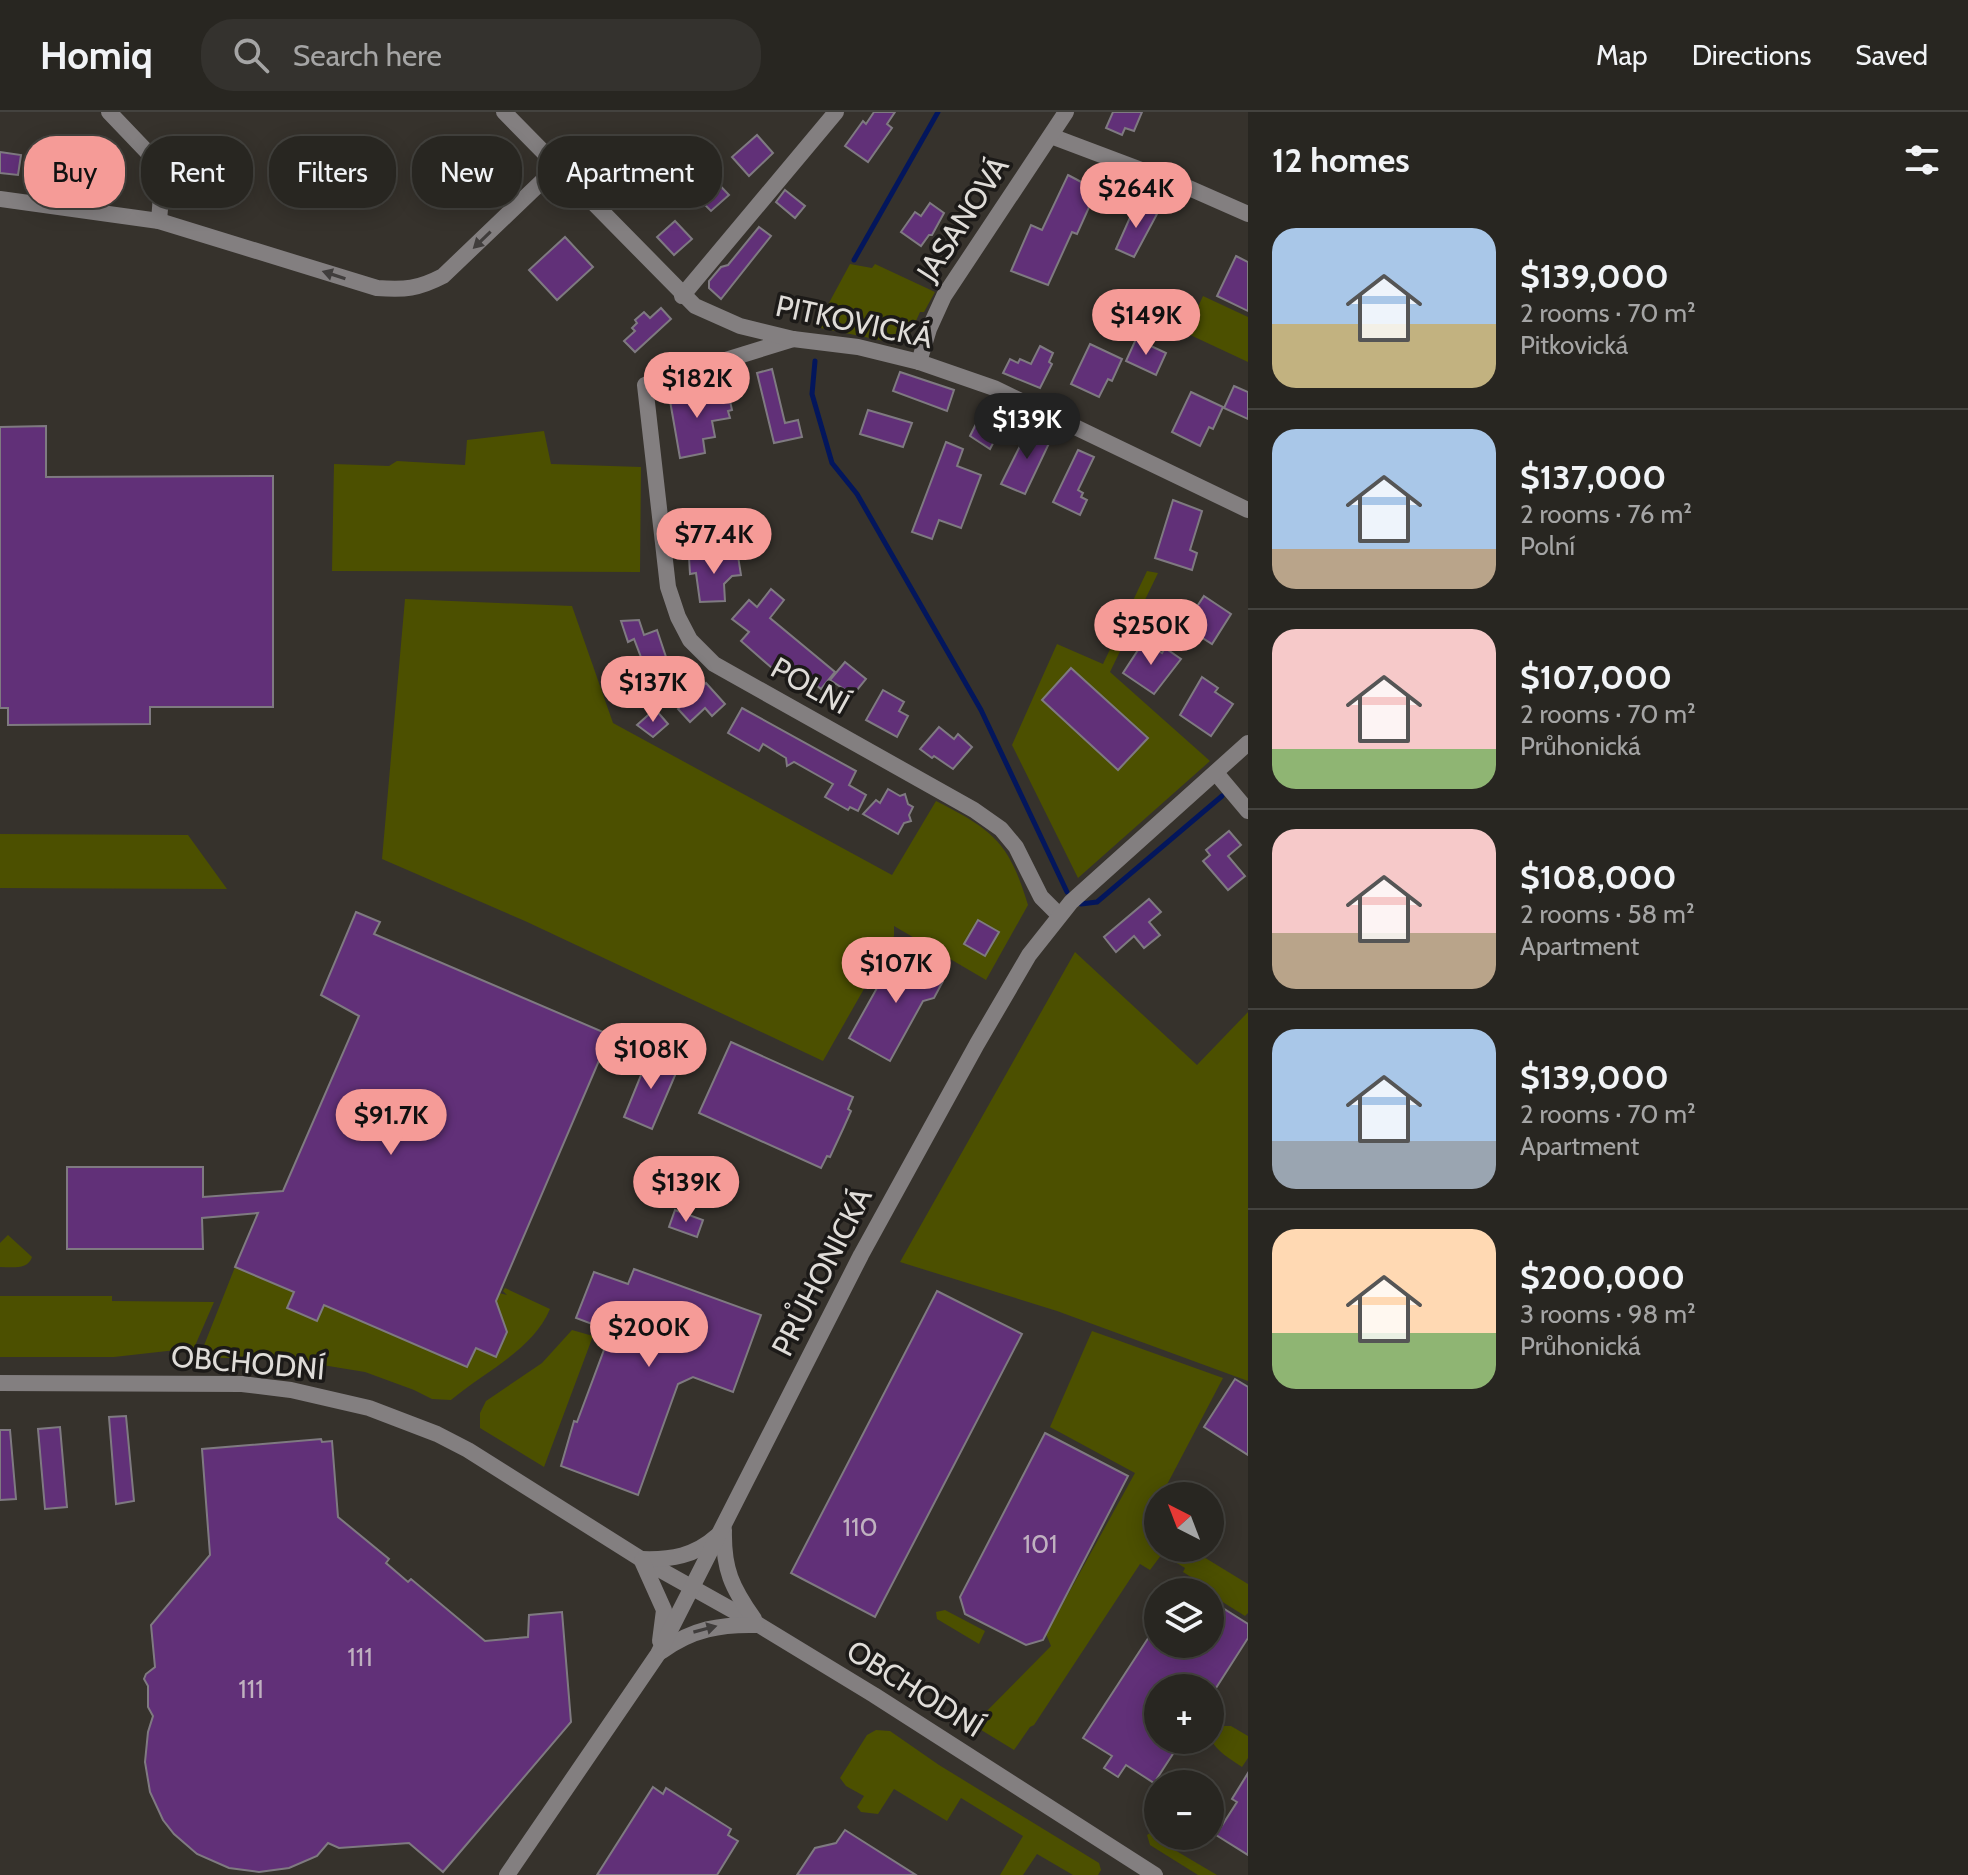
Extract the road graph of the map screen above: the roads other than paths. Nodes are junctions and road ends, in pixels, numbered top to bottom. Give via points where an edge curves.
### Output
1 (109, 112) edge
2 (504, 112) edge
3 (836, 112) edge
4 (1066, 112) edge
5 (1051, 136) junction
6 (538, 146) edge
7 (538, 186) edge
8 (0, 199) edge
9 (598, 208) edge
10 (1248, 214) edge
11 (159, 221) junction
12 (682, 296) junction
13 (793, 339) junction
14 (919, 362) junction
15 (1248, 510) edge
16 (1248, 743) edge
17 (1216, 773) junction
18 (1248, 811) edge
19 (1059, 915) junction
20 (0, 1383) edge
21 (724, 1529) junction
22 (641, 1559) junction
23 (692, 1588) junction
24 (759, 1625) junction
25 (658, 1654) junction
26 (507, 1875) edge
27 (1155, 1875) edge

1 - 11 street via 152,157 162,183
2 - 6 street, PITKOVICKÁ
3 - 12 street
4 - 5 street, JASANOVÁ
5 - 10 street
5 - 14 street, JASANOVÁ via 944,296
7 -> 11 street via 443,276 404,290 377,288
8 - 11 street
9 - 12 street, PITKOVICKÁ
12 - 13 street, PITKOVICKÁ via 740,326
13 - 14 street, PITKOVICKÁ
13 - 19 street, POLNÍ via 645,385 668,587 678,617 690,640 714,664 1001,829 1041,897
14 - 15 street, PITKOVICKÁ via 994,388
16 - 17 street, PRŮHONICKÁ
17 - 18 street
17 - 19 street, PRŮHONICKÁ
19 - 21 street, PRŮHONICKÁ via 1029,955 933,1122
20 - 22 street, OBCHODNÍ via 242,1384 307,1392 369,1408 468,1450
21 - 22 street via 690,1554
21 - 23 street, PRŮHONICKÁ
21 - 24 street via 728,1576
22 - 23 street, OBCHODNÍ
22 - 25 street via 664,1610
23 - 24 street, OBCHODNÍ
23 - 25 street, PRŮHONICKÁ
25 -> 24 street via 704,1629
24 - 27 street, OBCHODNÍ
25 - 26 street, PRŮHONICKÁ

